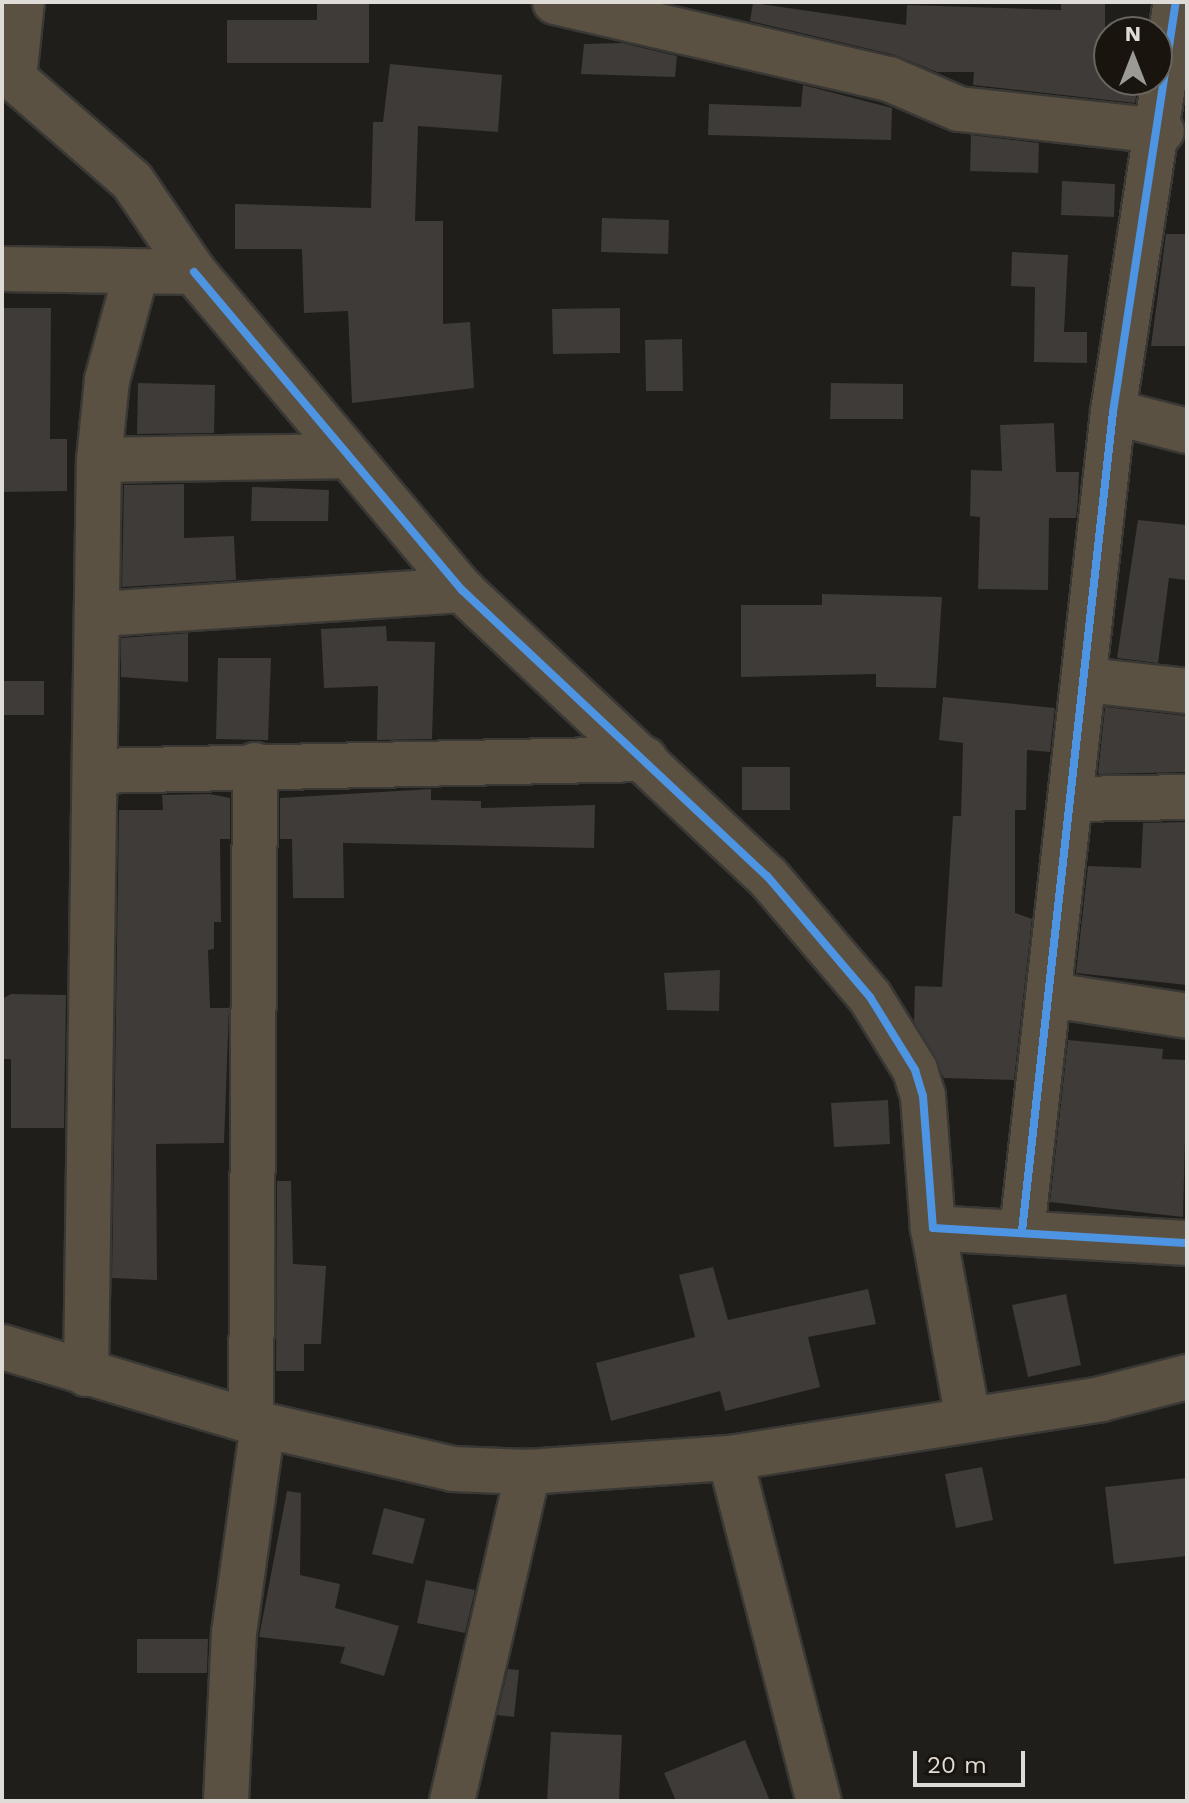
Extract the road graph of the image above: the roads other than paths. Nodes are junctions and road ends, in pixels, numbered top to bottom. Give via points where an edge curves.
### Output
1 (22, 2) edge
2 (555, 2) edge
3 (1176, 2) edge
4 (8, 73) edge
5 (1162, 131) junction
6 (2, 269) edge
7 (194, 272) junction
8 (136, 273) junction
9 (1113, 412) junction
10 (1187, 431) edge
11 (346, 456) junction
12 (99, 460) junction
13 (462, 590) junction
14 (100, 614) junction
15 (1086, 680) junction
16 (1187, 691) edge
17 (645, 759) junction
18 (255, 765) junction
19 (96, 771) junction
20 (1187, 797) edge
21 (1074, 799) junction
22 (1052, 995) junction
23 (1187, 1016) edge
24 (933, 1228) junction
25 (1022, 1231) junction
26 (1187, 1243) edge
27 (2, 1347) edge
28 (86, 1374) junction
29 (1187, 1377) edge
30 (968, 1419) junction
31 (257, 1423) junction
32 (730, 1458) junction
33 (528, 1472) junction
34 (226, 1801) edge
35 (452, 1801) edge
36 (819, 1801) edge

1 - 4 street
2 - 5 street via 889,79 959,109
3 - 5 street
4 - 7 street via 132,181
5 - 9 street
6 - 8 street
7 - 8 street
7 - 11 street
8 - 12 street via 107,380
9 - 10 street
9 - 15 street
11 - 12 street
11 - 13 street
12 - 14 street
13 - 14 street
13 - 17 street
14 - 19 street
15 - 16 street
15 - 21 street
17 - 18 street
17 - 24 street via 832,948 902,1047 923,1096
18 - 19 street
18 - 31 street
19 - 28 street
20 - 21 street
21 - 22 street
22 - 23 street
22 - 25 street via 1031,1101
24 - 25 street
24 - 30 street
25 - 26 street
27 - 28 street
28 - 31 street
29 - 30 street
30 - 32 street
31 - 33 street via 453,1469
31 - 34 street via 234,1633
32 - 33 street
32 - 36 street
33 - 35 street

